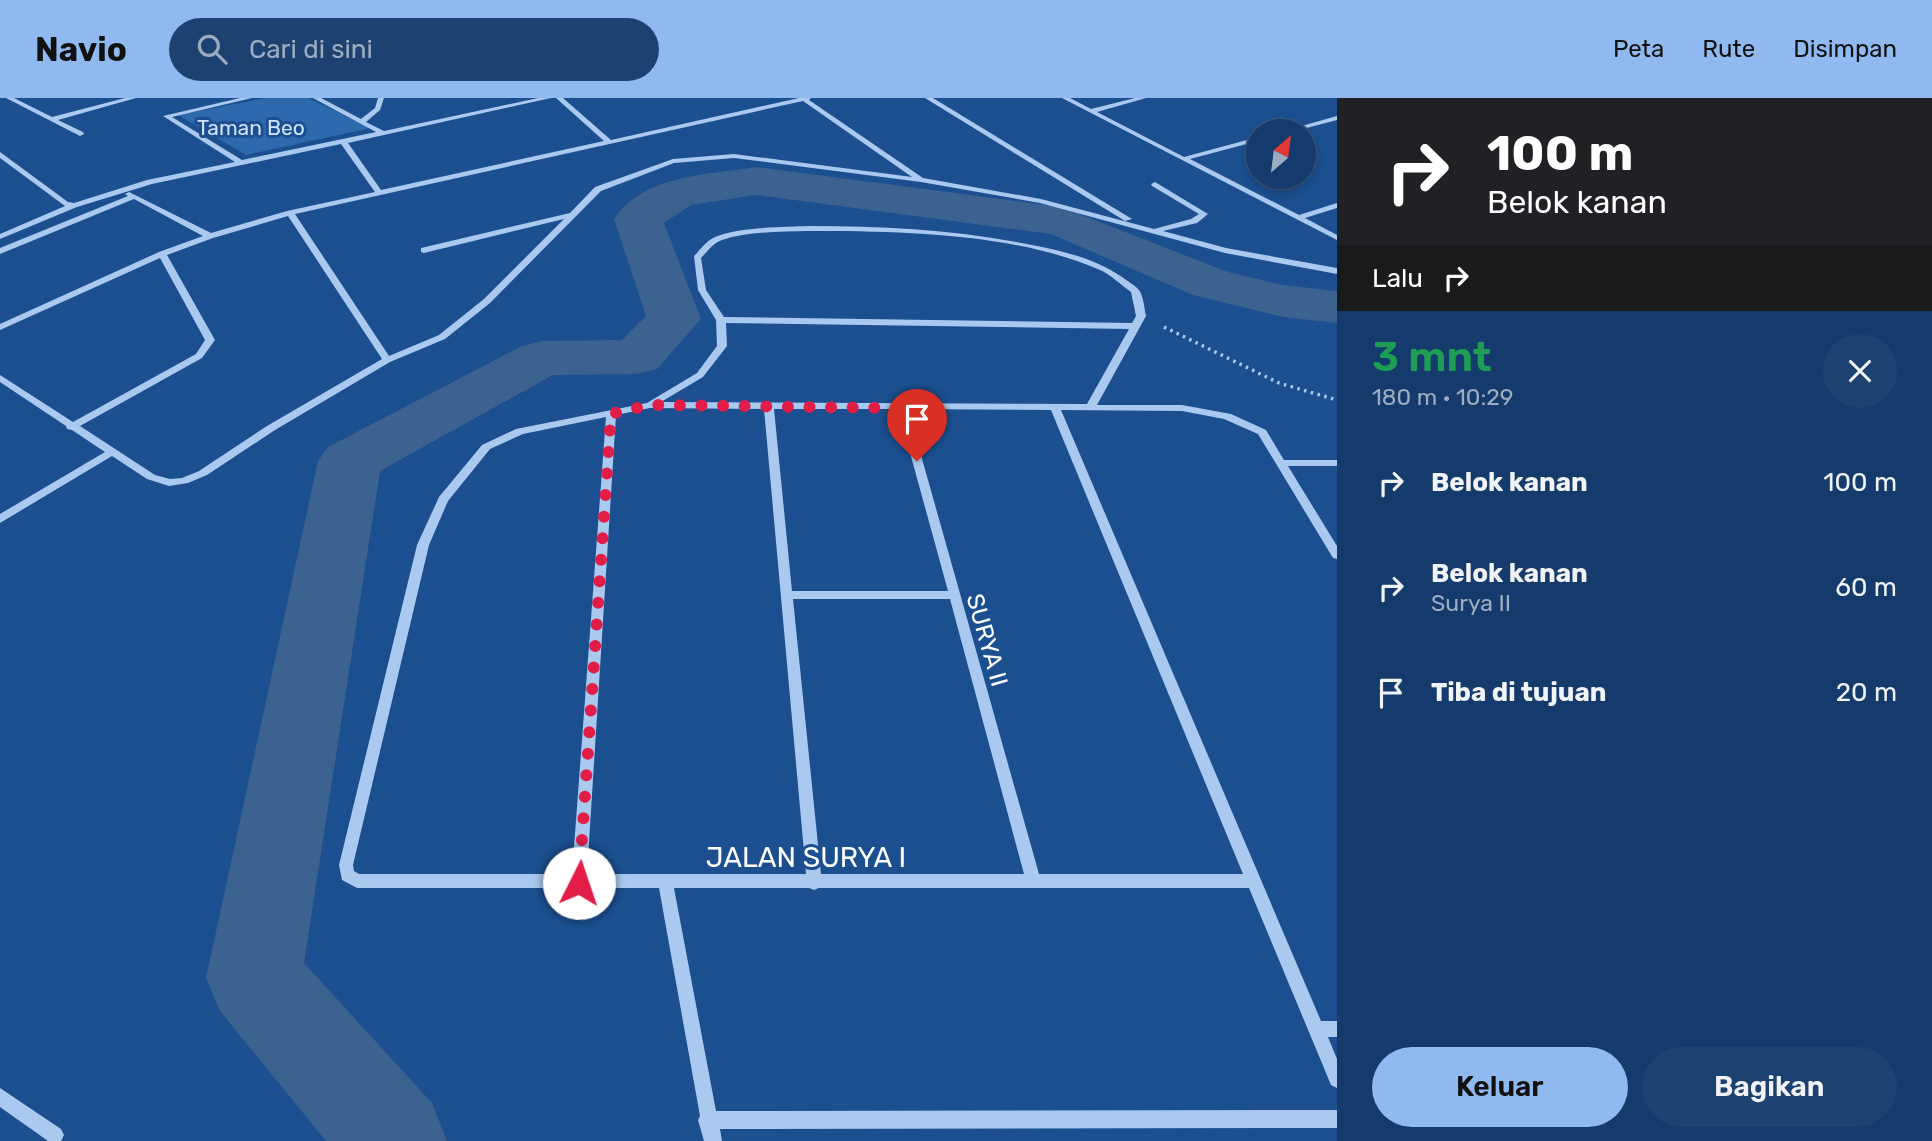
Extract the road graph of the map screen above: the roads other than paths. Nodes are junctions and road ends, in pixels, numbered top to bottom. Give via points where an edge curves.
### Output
1 (9, 98) edge
2 (133, 98) edge
3 (249, 98) edge
4 (316, 98) edge
5 (381, 98) edge
6 (548, 98) edge
7 (559, 98) edge
8 (928, 98) edge
9 (1065, 98) edge
10 (1143, 98) edge
11 (806, 99) edge
12 (1091, 111) junction
13 (1337, 118) edge
14 (53, 119) junction
15 (364, 120) junction
16 (1316, 124) edge
17 (383, 133) junction
18 (79, 134) dead end
19 (343, 141) junction
20 (608, 141) junction
21 (1246, 142) edge
22 (0, 154) edge
23 (1187, 158) junction
24 (240, 162) junction
25 (921, 180) junction
26 (1155, 184) dead end
27 (122, 191) junction
28 (380, 194) junction
29 (134, 197) junction
30 (74, 205) junction
31 (1337, 205) edge
32 (290, 213) junction
33 (569, 215) junction
34 (1301, 217) junction
35 (1140, 227) junction
36 (1156, 231) junction
37 (209, 236) junction
38 (0, 237) edge
39 (1337, 238) edge
40 (424, 250) dead end
41 (0, 251) edge
42 (162, 254) junction
43 (1337, 271) edge
44 (721, 320) junction
45 (1135, 326) junction
46 (0, 327) edge
47 (387, 360) junction
48 (0, 378) edge
49 (650, 405) junction
50 (769, 407) junction
51 (903, 408) junction
52 (1055, 408) junction
53 (1090, 408) junction
54 (611, 414) junction
55 (71, 427) junction
56 (110, 453) junction
57 (1281, 463) junction
58 (1337, 463) edge
59 (0, 519) edge
60 (1337, 555) edge
61 (787, 595) junction
62 (953, 595) junction
63 (1255, 881) junction
64 (1034, 882) junction
65 (579, 883) junction
66 (666, 883) junction
67 (814, 883) junction
68 (1337, 1028) edge
69 (1316, 1029) junction
70 (1337, 1079) edge
71 (0, 1097) edge
72 (1337, 1119) edge
73 (707, 1120) junction
74 (55, 1135) dead end
75 (713, 1141) edge

1 - 14 street
2 - 14 street
3 - 24 street via 166,116
4 - 15 street
5 - 15 street via 379,109
6 - 17 street
7 - 20 street
8 - 35 street
9 - 12 street
10 - 12 street
11 - 20 street
11 - 25 street
12 - 23 street
13 - 16 street
14 - 18 street
15 - 17 street
17 - 19 street
19 - 24 street
19 - 28 street
20 - 28 street
21 - 23 street
22 - 30 street via 66,204
23 - 34 street
24 - 27 street
25 - 33 street via 705,156 621,178 598,189
25 - 35 street via 1041,201
26 - 36 street via 1204,214
27 - 29 street
27 - 30 street
28 - 32 street
29 - 37 street
29 - 41 street
30 - 38 street
31 - 34 street
32 - 37 street
32 - 47 street
33 - 40 street
33 - 47 street via 522,268 442,337
34 - 39 street
35 - 36 street
36 - 43 street via 1283,263
37 - 42 street
42 - 46 street
42 - 55 street via 209,340 207,348
44 - 45 street
44 - 45 street via 702,290 697,258 718,238 833,227 1013,243 1063,253 1118,277 1136,291 1141,316
44 - 49 street via 722,346 700,375
45 - 53 street
47 - 56 street via 184,481 169,483 151,477
48 - 55 street
49 - 50 street
49 - 54 street
50 - 51 street
50 - 61 street
51 - 52 street
51 - 62 street, SURYA II
52 - 53 street
52 - 63 street
53 - 57 street via 1182,408 1227,416 1262,432
54 - 65 street
54 - 65 street, JALAN SURYA I via 520,431 486,447 443,499 423,545 346,865 347,875 357,881
55 - 56 street
56 - 59 street
57 - 58 street
57 - 60 street
61 - 62 street
61 - 67 street
62 - 64 street, SURYA II
63 - 64 street, JALAN SURYA I
63 - 69 street
64 - 67 street, JALAN SURYA I
65 - 66 street, JALAN SURYA I
66 - 67 street, JALAN SURYA I
66 - 73 street
68 - 69 street
69 - 70 street
71 - 74 street
72 - 73 street
73 - 75 street

